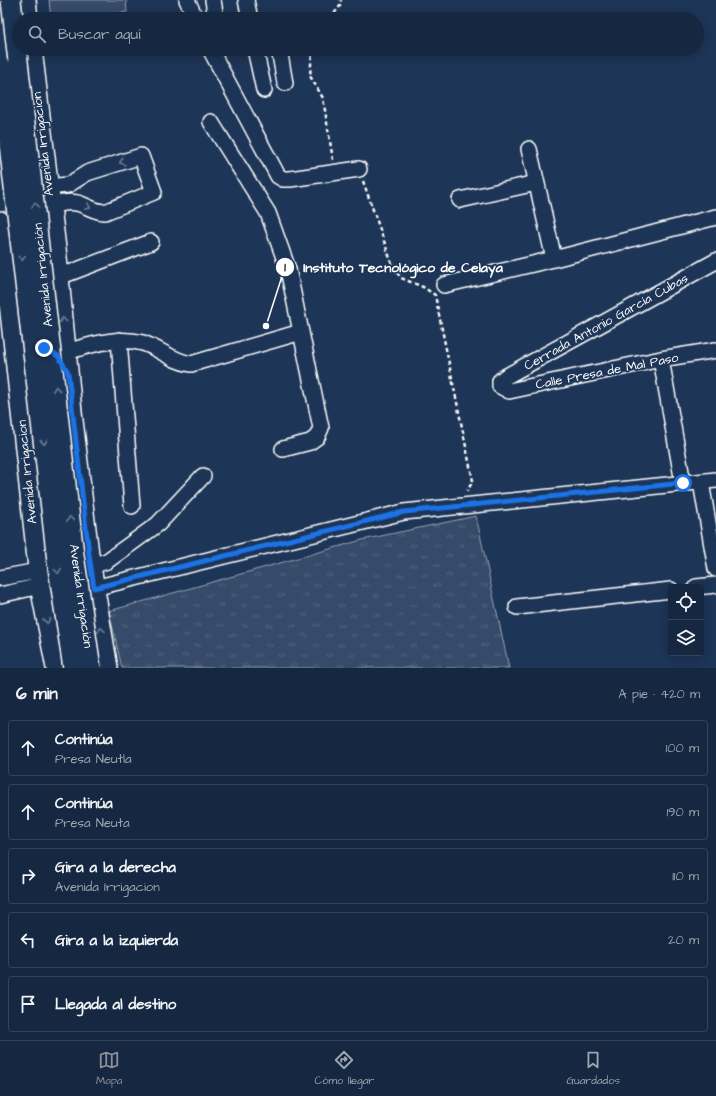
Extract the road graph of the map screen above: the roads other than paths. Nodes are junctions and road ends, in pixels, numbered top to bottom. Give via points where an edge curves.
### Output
1 (11, 0) edge
2 (25, 0) edge
3 (187, 0) edge
4 (213, 0) edge
5 (246, 0) edge
6 (12, 12) edge
7 (15, 12) edge
8 (27, 12) edge
9 (193, 12) edge
10 (215, 12) edge
11 (249, 12) edge
12 (12, 14) edge
13 (0, 17) edge
14 (17, 56) edge
15 (33, 56) edge
16 (216, 56) edge
17 (257, 56) edge
18 (280, 56) edge
19 (0, 66) edge
20 (0, 77) edge
21 (285, 83) dead end
22 (37, 89) junction
23 (264, 90) dead end
24 (211, 122) dead end
25 (529, 149) dead end
26 (359, 169) road end
27 (536, 183) junction
28 (48, 187) junction
29 (460, 200) dead end
30 (51, 206) junction
31 (716, 217) edge
32 (1, 227) edge
33 (151, 242) dead end
34 (554, 259) junction
35 (716, 261) edge
36 (3, 275) edge
37 (60, 285) junction
38 (444, 285) dead end
39 (5, 306) edge
40 (301, 332) junction
41 (119, 340) junction
42 (716, 350) edge
43 (66, 352) junction
44 (16, 360) junction
45 (661, 360) junction
46 (68, 372) junction
47 (500, 386) joint
48 (283, 449) dead end
49 (203, 476) dead end
50 (716, 480) edge
51 (700, 482) junction
52 (683, 483) junction
53 (132, 506) dead end
54 (91, 566) junction
55 (716, 569) edge
56 (0, 578) edge
57 (39, 578) junction
58 (716, 585) edge
59 (704, 586) edge
60 (94, 588) junction
61 (668, 590) edge
62 (0, 595) edge
63 (517, 607) dead end
64 (56, 668) edge
65 (73, 668) edge
66 (91, 668) edge
67 (108, 668) edge

6 -> 1 main road, Avenida Irrigación, bridge
2 - 7 street
2 - 8 main road
3 - 9 street
4 - 10 street
5 - 11 street
12 - 13 street
66 -> 14 main road, Avenida Irrigación, bridge via 74,555
15 - 22 main road, Avenida Irrigacion
16 - 26 street via 278,176 290,179
17 - 23 street
18 - 21 street
19 -> 65 main road, Avenida Irrigación, bridge via 57,561
20 - 22 main road via 12,74 26,80
22 - 28 main road, Avenida Irrigacion
24 - 40 street via 268,213 288,269
25 - 27 street
27 - 29 street
27 - 34 street
28 - 30 main road, Avenida Irrigacion
30 -> 28 street via 70,202 105,212 154,192 141,156 88,173 68,184
30 - 37 main road, Avenida Irrigacion
31 - 34 street
32 - 36 main road, Avenida Irrigacion
33 - 37 street
34 - 38 street
35 - 47 street, Cerrada Antonio García Cubas via 505,377 500,381
36 - 39 main road, Avenida Irrigacion
37 - 39 main road
43 -> 37 main road, Avenida Irrigacion
39 - 44 main road, Avenida Irrigacion
40 - 41 street via 191,364 180,362 144,344
40 - 48 street via 321,428 310,442
41 - 43 street
41 - 53 street
42 - 45 street, Calle Presa de Mal Paso
43 - 46 main road, Avenida Irrigacion
44 - 46 street via 25,352 44,348 58,356
44 - 57 main road, Avenida Irrigacion
45 - 47 street, Calle Presa de Mal Paso via 509,391
45 - 52 street
46 - 54 main road, Avenida Irrigacion
49 - 54 street via 158,524 107,561
50 - 51 street
51 - 52 street
51 - 55 street
52 - 60 street via 404,512
54 - 60 main road, Avenida Irrigacion
56 - 57 street
57 - 62 street
57 -> 64 main road, Avenida Irrigacion
58 - 59 street
67 -> 60 main road, Avenida Irrigacion
61 - 63 street

